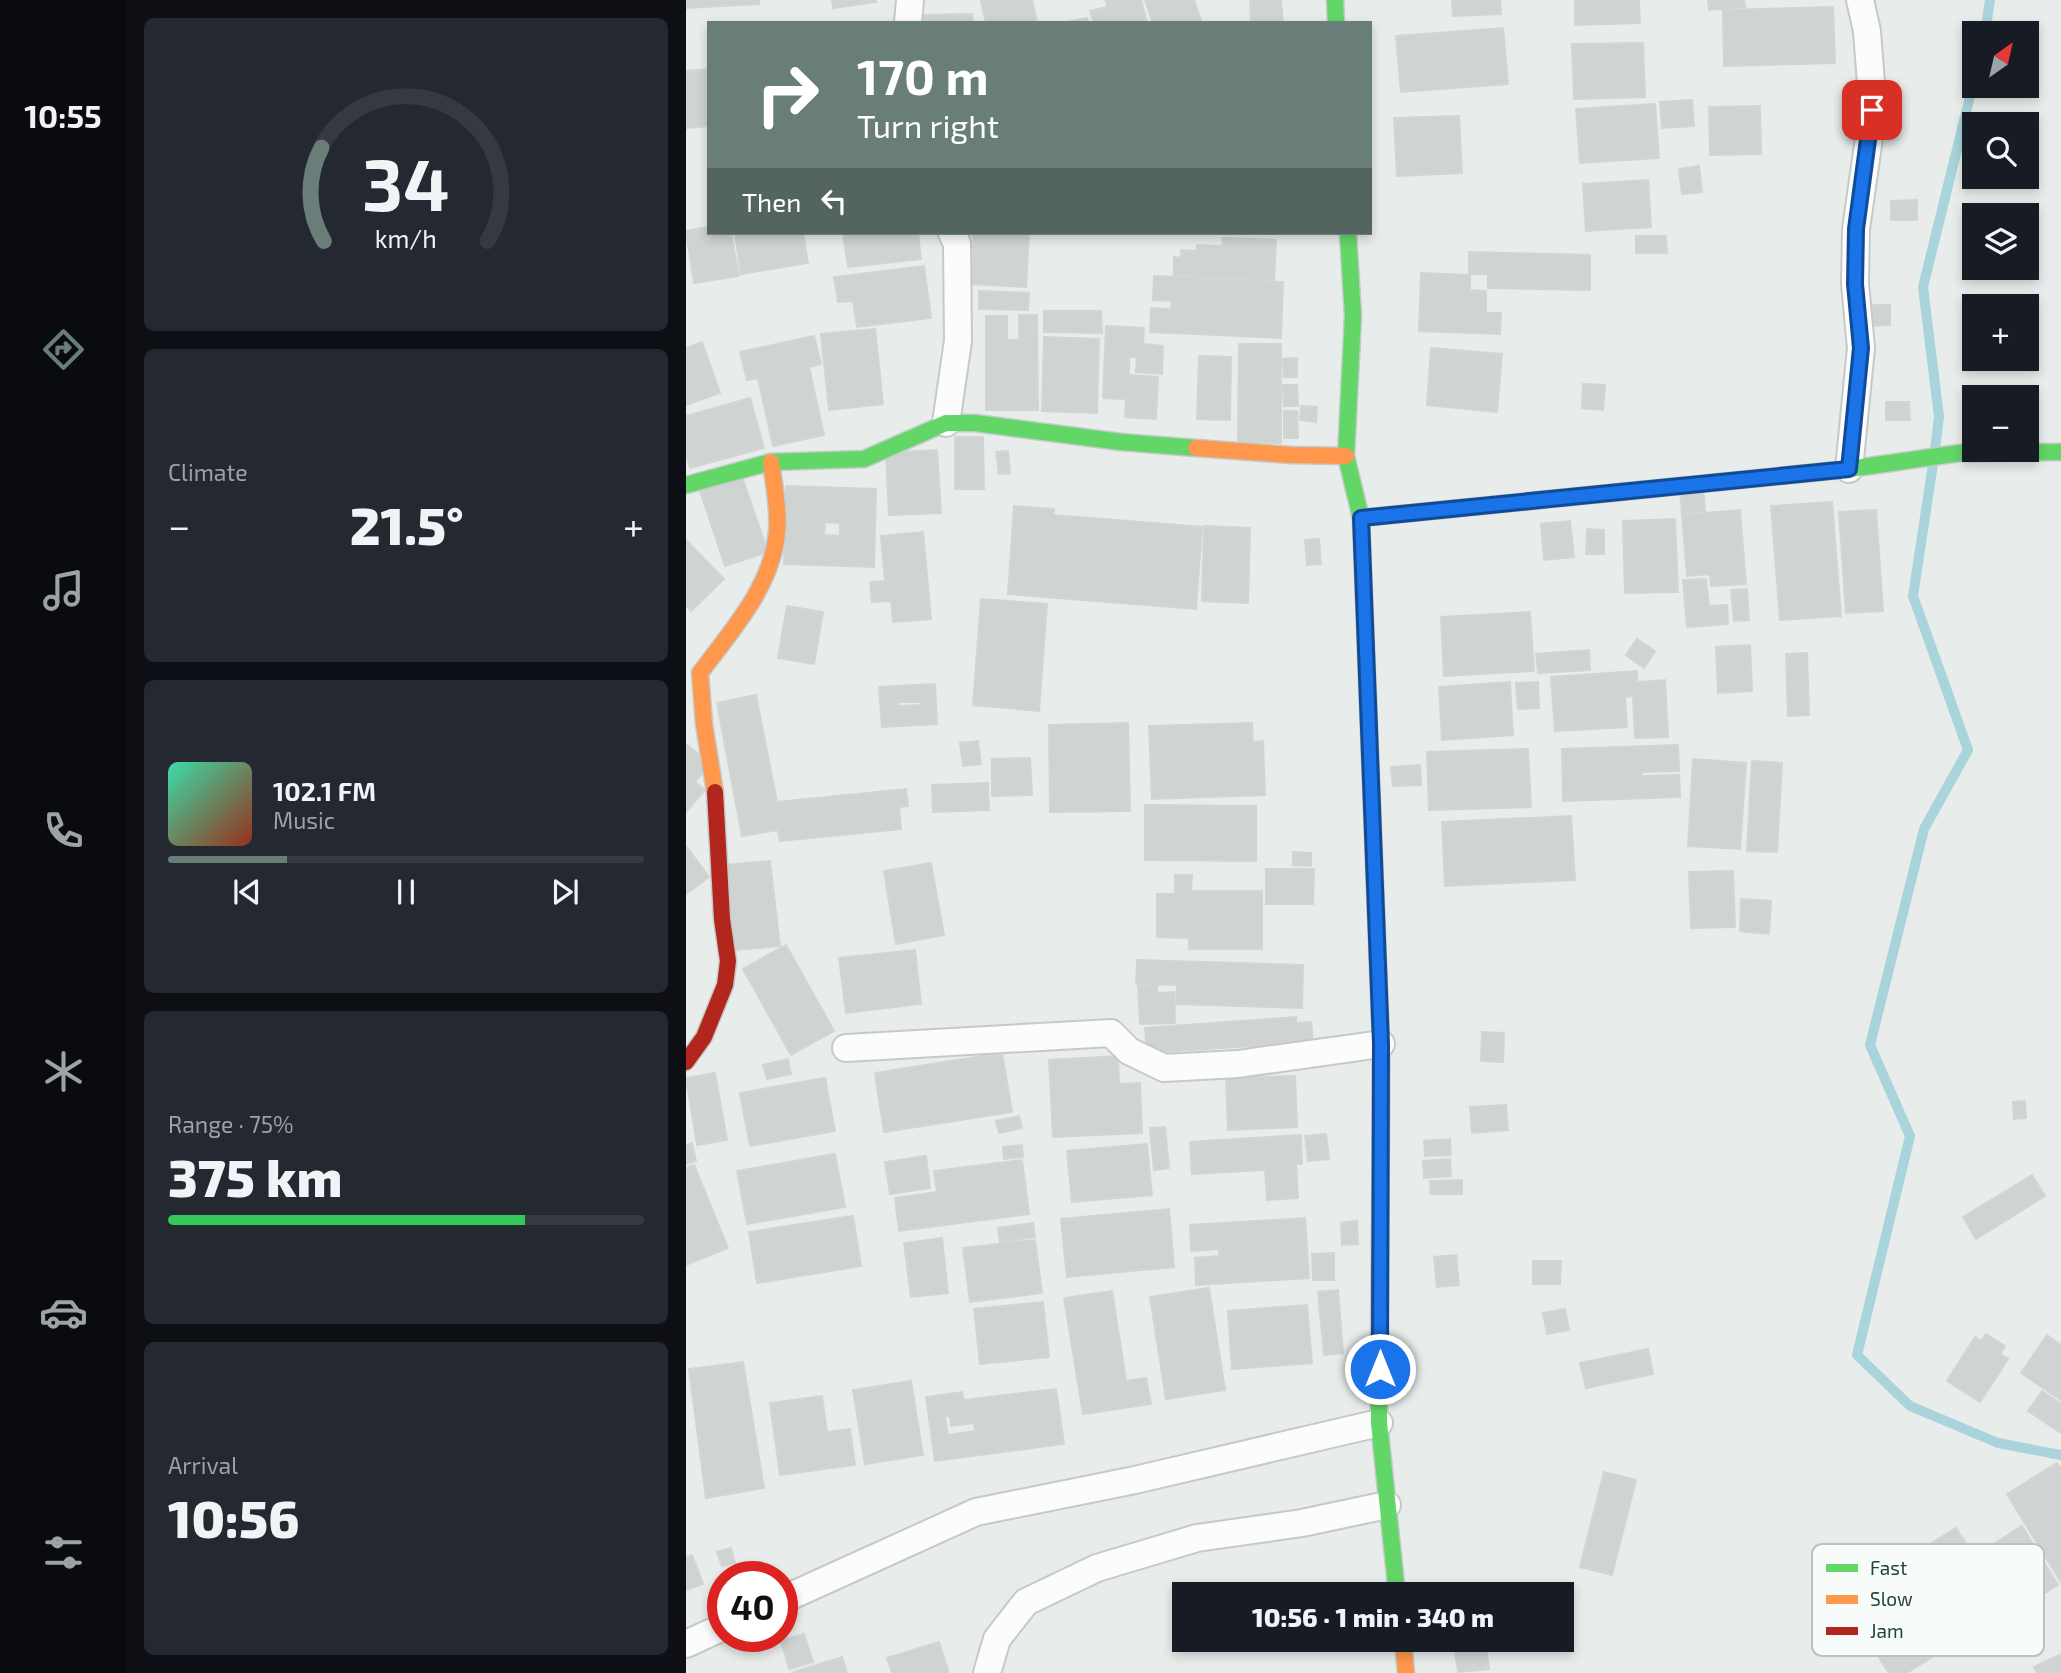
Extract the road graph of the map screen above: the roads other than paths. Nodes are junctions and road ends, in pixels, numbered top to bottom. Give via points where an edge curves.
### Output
1 (910, 0) edge
2 (1335, 0) edge
3 (1860, 0) edge
4 (908, 21) edge
5 (1336, 21) edge
6 (953, 235) edge
7 (1348, 235) edge
8 (946, 423) junction
9 (2061, 452) edge
10 (1346, 456) junction
11 (771, 462) junction
12 (1849, 469) junction
13 (686, 485) edge
14 (1361, 518) junction
15 (1381, 1044) junction
16 (846, 1048) dead end
17 (686, 1062) edge
18 (1379, 1423) junction
19 (1387, 1505) junction
20 (1396, 1582) edge
21 (798, 1593) edge
22 (707, 1634) edge
23 (686, 1643) edge
24 (1404, 1652) edge
25 (987, 1673) edge
26 (1406, 1673) edge

1 - 4 street
2 - 5 street
3 - 12 street via 1867,31 1872,110 1856,229 1861,348
6 - 8 street via 957,244 958,341
7 - 10 street via 1353,316
8 - 10 street via 1121,442
8 - 11 street via 864,460
9 - 12 street via 1960,453
10 - 14 street
11 - 13 street
11 - 17 street via 778,533 768,570 700,673 716,801 728,961 725,985 704,1037
12 - 14 street
14 - 15 street
15 - 16 street via 1238,1064 1164,1068 1129,1051 1111,1033
15 - 18 street
18 - 19 street
18 - 21 street via 976,1512
19 - 20 street
19 - 25 street via 1197,1538 1097,1568 1026,1602 997,1639
22 - 23 street
24 - 26 street

